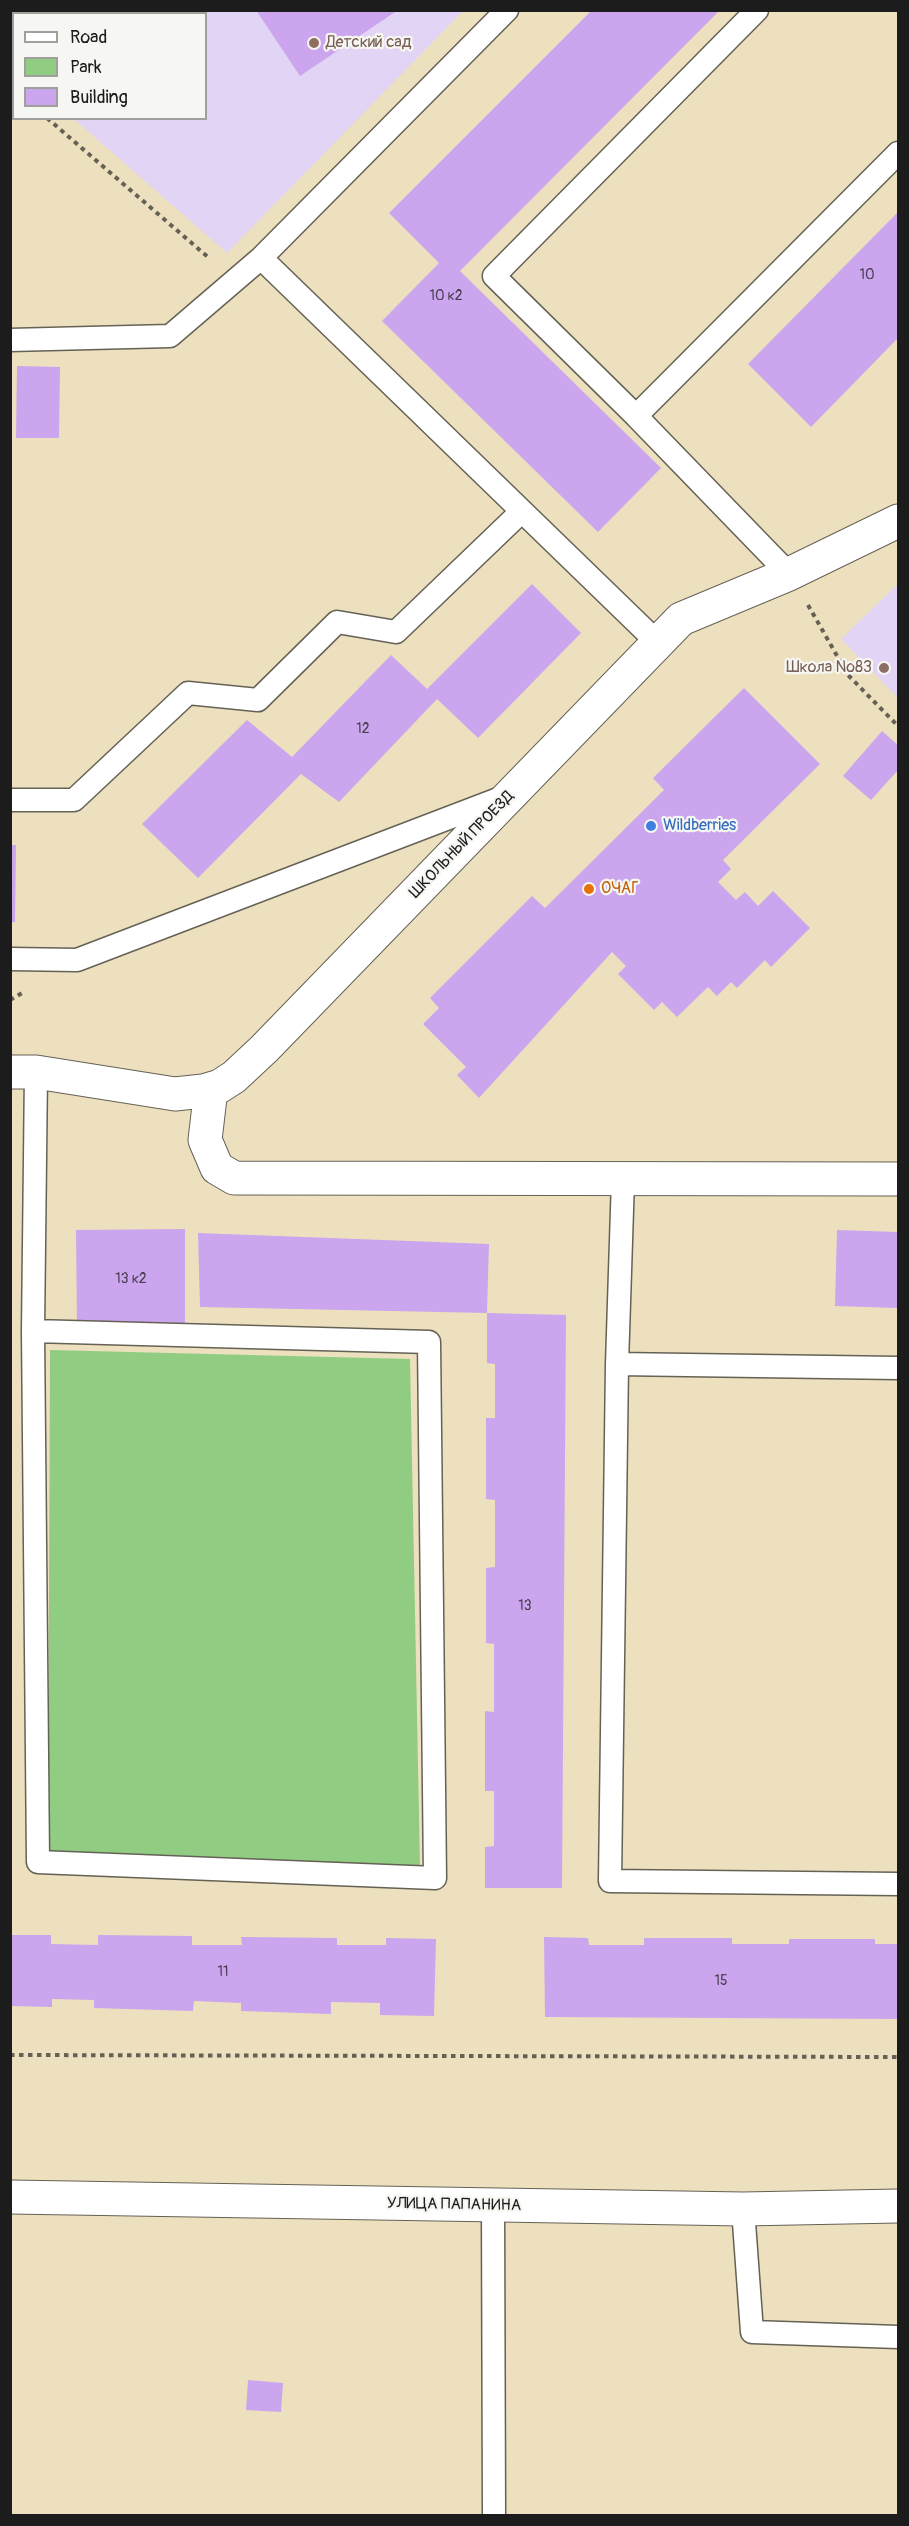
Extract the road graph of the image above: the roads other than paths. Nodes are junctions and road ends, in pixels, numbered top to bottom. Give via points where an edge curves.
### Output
1 (507, 10) edge
2 (757, 10) edge
3 (898, 153) edge
4 (261, 258) junction
5 (13, 337) edge
6 (636, 416) junction
7 (522, 512) junction
8 (898, 521) edge
9 (789, 574) junction
10 (659, 644) junction
11 (511, 795) junction
12 (10, 800) edge
13 (10, 960) edge
14 (23, 1072) edge
15 (211, 1089) junction
16 (623, 1179) junction
17 (898, 1179) edge
18 (33, 1331) junction
19 (616, 1364) junction
20 (898, 1368) edge
21 (898, 1884) edge
22 (10, 2197) edge
23 (493, 2206) junction
24 (898, 2206) edge
25 (743, 2209) junction
26 (898, 2337) edge
27 (494, 2516) edge

1 - 4 lane
2 - 6 lane via 494,276
3 - 6 lane
4 - 5 lane via 170,336
4 - 7 lane
6 - 9 lane
7 - 10 lane
7 - 12 lane via 396,632 337,622 258,700 188,693 74,800
8 - 9 street, ШКОЛЬНЫЙ ПРОЕЗД
9 - 10 street, ШКОЛЬНЫЙ ПРОЕЗД via 681,619
10 - 11 street, ШКОЛЬНЫЙ ПРОЕЗД
11 - 13 lane via 77,960
11 - 15 street, ШКОЛЬНЫЙ ПРОЕЗД via 253,1061
14 - 15 street, ШКОЛЬНЫЙ ПРОЕЗД via 175,1094
14 - 18 lane
15 - 16 street via 205,1126 207,1150 217,1168 234,1178
16 - 17 street
16 - 19 lane
18 - 18 lane via 38,1862 435,1878 429,1342
19 - 20 lane
19 - 21 lane via 610,1881
22 - 23 street, УЛИЦА ПАПАНИНА
23 - 25 street, УЛИЦА ПАПАНИНА
23 - 27 lane
24 - 25 street, УЛИЦА ПАПАНИНА
25 - 26 lane via 752,2332

